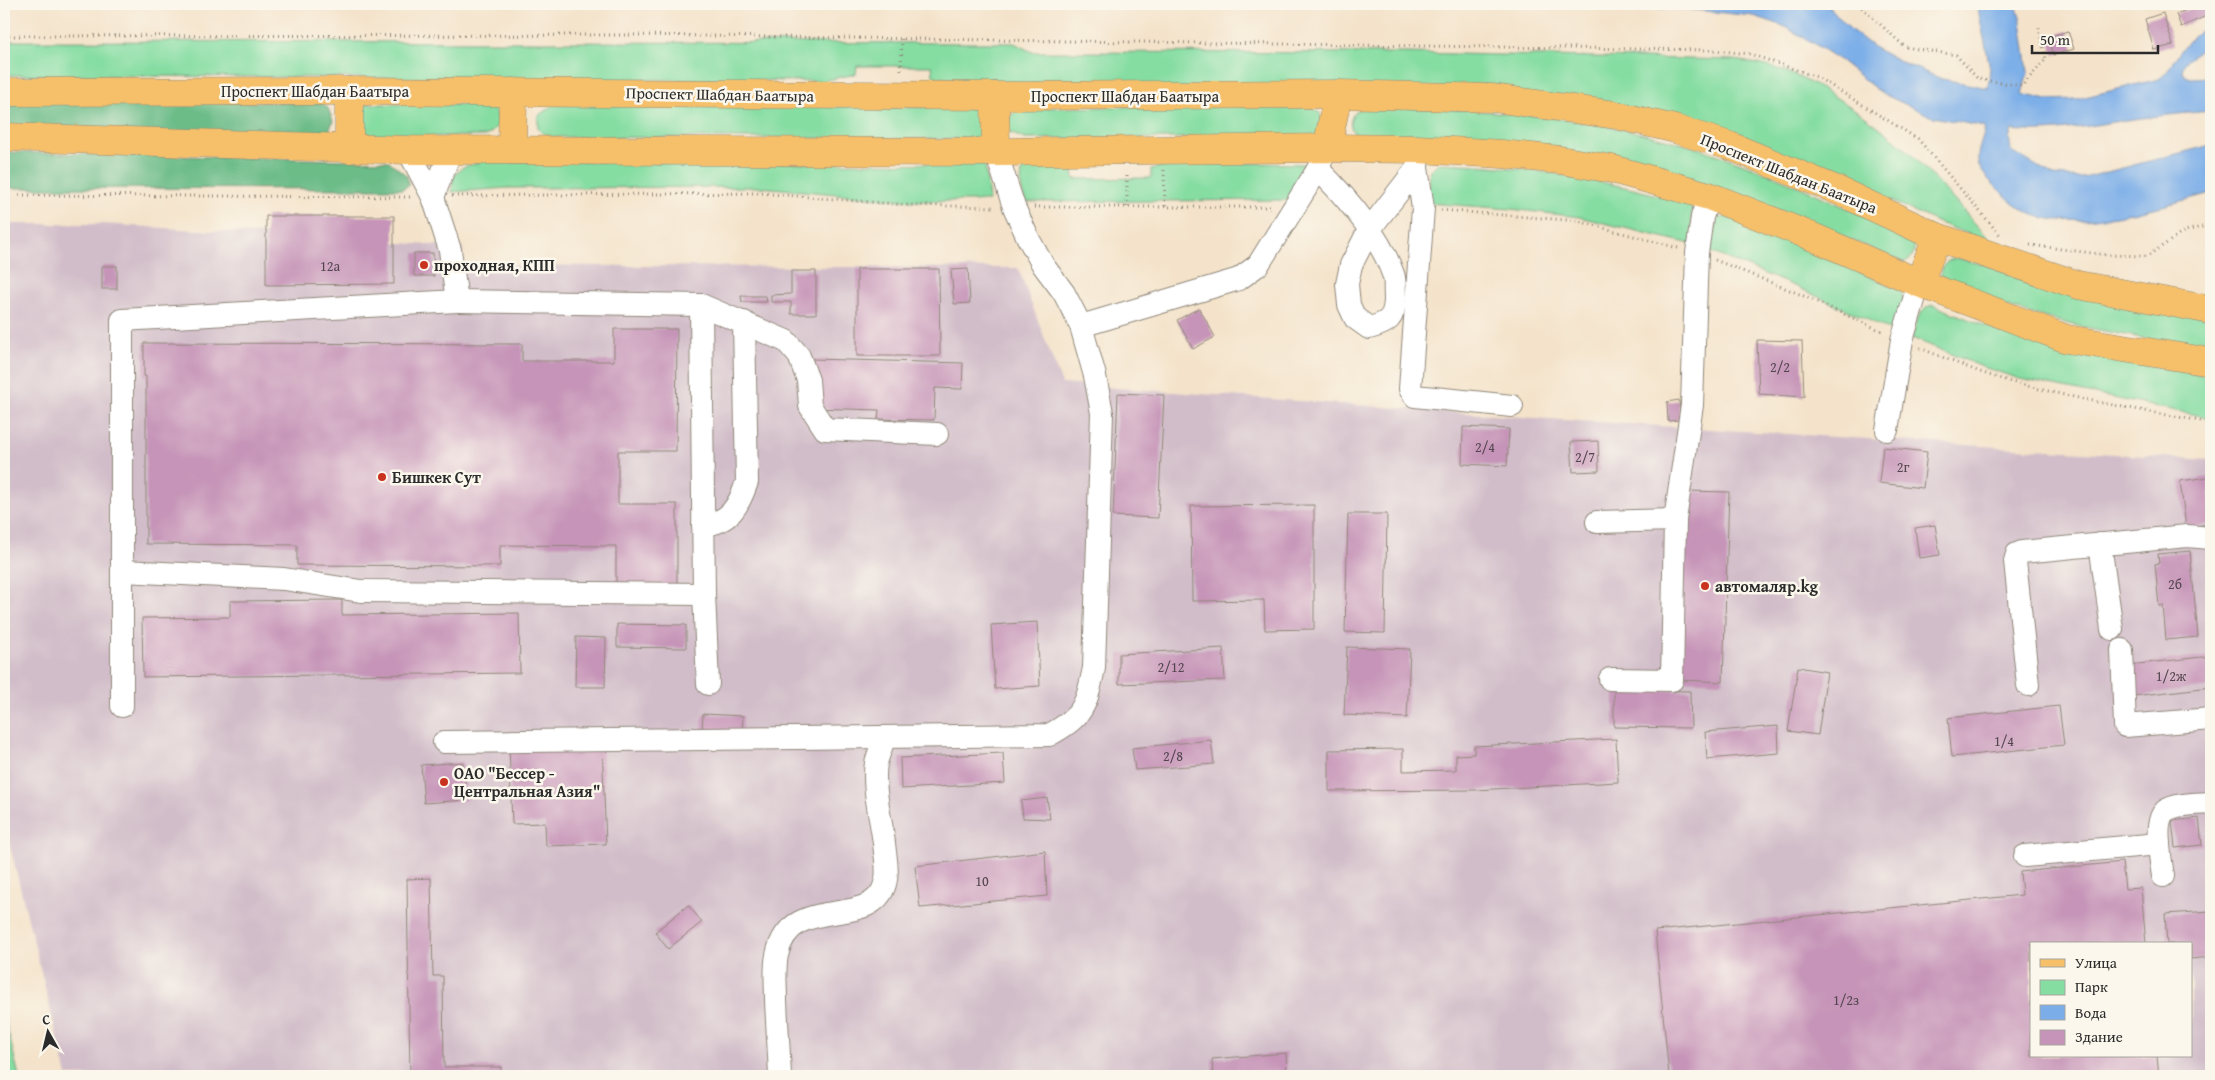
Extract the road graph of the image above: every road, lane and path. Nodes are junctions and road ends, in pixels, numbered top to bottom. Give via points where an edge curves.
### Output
1 (1858, 4) edge
2 (2038, 24) dead end
3 (902, 38) dead end
4 (901, 70) dead end
5 (349, 91) junction
6 (4, 92) edge
7 (514, 92) junction
8 (1338, 94) junction
9 (995, 96) junction
10 (4, 137) edge
11 (349, 149) junction
12 (408, 150) junction
13 (451, 150) junction
14 (512, 150) junction
15 (996, 152) junction
16 (1322, 158) junction
17 (1417, 159) junction
18 (1164, 170) dead end
19 (1127, 172) dead end
20 (4, 195) edge
21 (1709, 196) junction
22 (433, 197) junction
23 (1014, 207) junction
24 (1127, 207) junction
25 (1165, 207) junction
26 (1293, 207) junction
27 (1423, 208) junction
28 (1937, 237) junction
29 (1697, 253) junction
30 (1919, 284) junction
31 (457, 301) junction
32 (701, 305) junction
33 (2211, 310) edge
34 (744, 322) junction
35 (1081, 326) junction
36 (1902, 340) junction
37 (2211, 362) edge
38 (1512, 406) dead end
39 (2211, 423) edge
40 (1887, 430) dead end
41 (937, 434) dead end
42 (1674, 520) junction
43 (1597, 522) dead end
44 (703, 525) junction
45 (2211, 538) edge
46 (2100, 544) junction
47 (123, 571) junction
48 (704, 594) junction
49 (2112, 629) dead end
50 (2122, 650) dead end
51 (1610, 679) dead end
52 (708, 684) dead end
53 (2028, 685) dead end
54 (122, 706) dead end
55 (2211, 720) edge
56 (884, 738) junction
57 (444, 742) dead end
58 (2211, 803) edge
59 (2159, 844) junction
60 (2026, 856) dead end
61 (2163, 876) dead end
62 (780, 1076) edge

1 - 2 path via 1906,47 1956,55 1978,79 2022,86 2046,59
3 - 4 path
5 - 6 main road, Проспект Шабдан Баатыра
5 - 7 main road, Проспект Шабдан Баатыра
5 - 11 main road
7 - 9 main road, Проспект Шабдан Баатыра
7 - 14 main road
8 - 9 main road, Проспект Шабдан Баатыра
8 - 16 main road
8 - 28 main road, Проспект Шабдан Баатыра via 1493,98 1616,115 1675,129 1730,146 1839,190
9 - 15 main road
10 - 11 main road
11 - 12 main road
12 - 13 main road
12 - 22 lane
13 - 14 main road
13 - 22 lane
14 - 15 main road
15 - 16 main road
15 - 23 lane
16 - 17 main road
16 - 17 lane via 1331,182 1369,230
16 - 26 lane
17 - 21 main road via 1502,154 1560,160 1612,169
17 - 27 lane
18 - 25 path
19 - 24 path
20 - 22 path
21 - 29 lane via 1702,217
21 - 30 main road via 1804,233
22 - 23 path via 759,193 908,205
22 - 31 lane via 450,250
23 - 24 path
23 - 35 lane via 1043,265 1064,293
24 - 25 path
25 - 26 path
26 - 35 lane via 1258,265 1239,280
27 - 29 path via 1578,221
27 - 38 lane via 1410,389 1415,396
28 - 30 main road
28 - 33 main road, Проспект Шабдан Баатыра via 2078,285
29 - 36 path
29 - 42 lane via 1692,405
30 - 36 lane
30 - 37 main road via 2067,338
31 - 32 lane
31 - 47 lane via 122,320
32 - 34 lane
32 - 44 lane
34 - 41 lane via 786,341 799,356 808,380 810,406 824,429
34 - 44 lane via 747,482 741,500 730,515 716,524
35 - 56 lane via 1097,382 1102,414 1094,668 1087,701 1078,716 1049,736
36 - 39 path via 2019,384
36 - 40 lane
42 - 43 lane
42 - 51 lane via 1672,680
44 - 48 lane
45 - 46 lane via 2187,536
46 - 49 lane
46 - 53 lane via 2017,554
47 - 48 lane via 284,579 361,592
47 - 54 lane
48 - 52 lane
50 - 55 lane via 2125,726
56 - 57 lane
56 - 62 lane via 876,764 876,780 886,883 880,896 870,905 808,918 794,926 784,938 777,954 775,972
58 - 59 lane via 2166,810 2160,822
59 - 60 lane
59 - 61 lane

